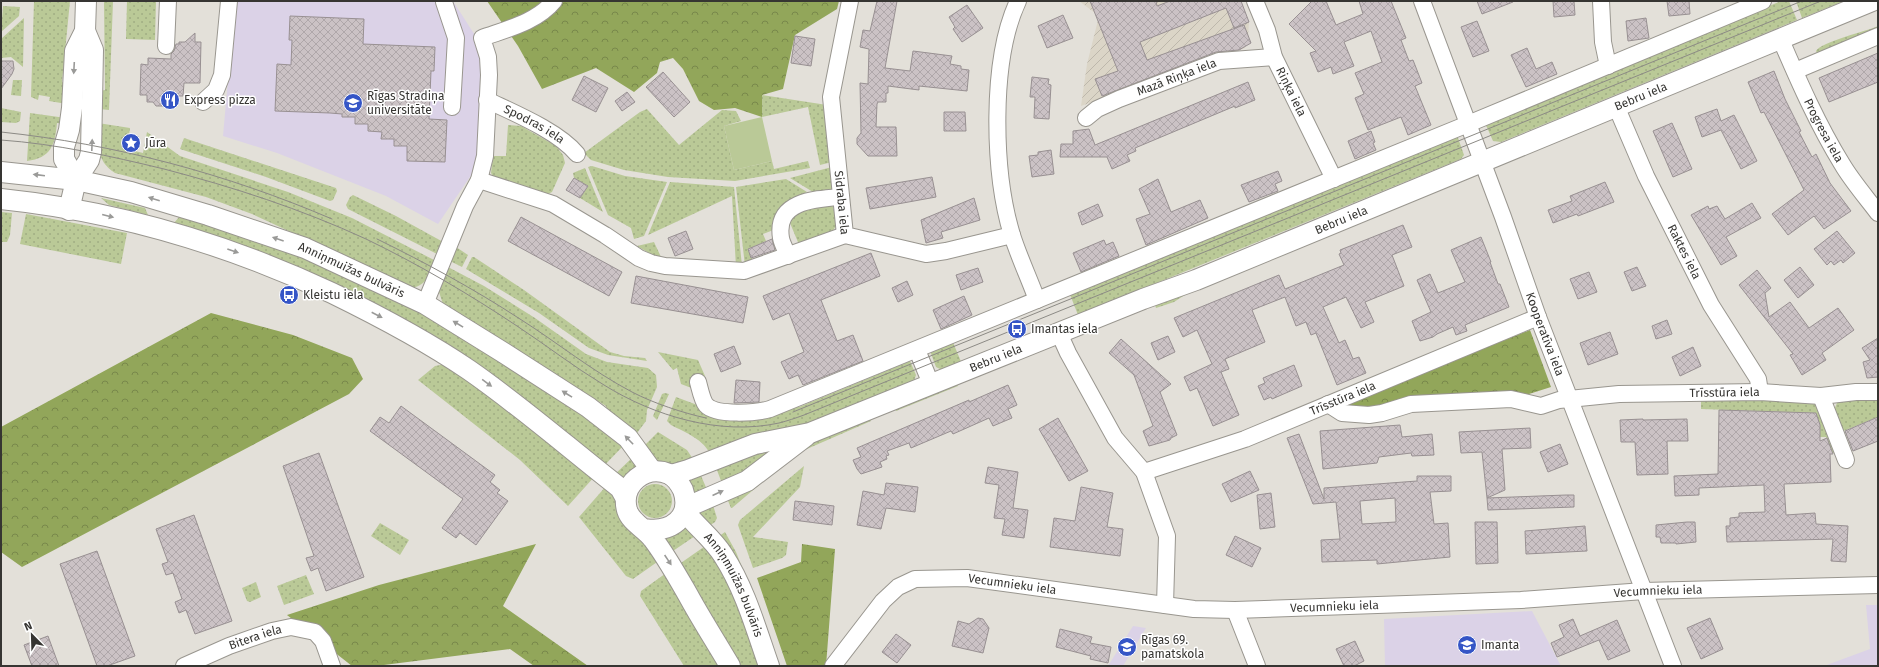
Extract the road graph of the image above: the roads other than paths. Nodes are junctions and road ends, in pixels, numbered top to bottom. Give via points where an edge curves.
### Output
1 (86, 1) edge
2 (168, 1) edge
3 (230, 1) edge
4 (554, 1) edge
5 (850, 1) edge
6 (1018, 1) edge
7 (1255, 1) edge
8 (1422, 1) edge
9 (1600, 1) edge
10 (1763, 1) edge
11 (1871, 1) edge
12 (444, 2) edge
13 (85, 31) junction
14 (1878, 36) edge
15 (1781, 40) junction
16 (166, 46) dead end
17 (1274, 57) junction
18 (1608, 66) junction
19 (1795, 71) junction
20 (487, 100) junction
21 (204, 102) dead end
22 (1616, 106) junction
23 (452, 107) dead end
24 (1086, 118) dead end
25 (1468, 124) junction
26 (577, 154) dead end
27 (1482, 162) junction
28 (1, 172) edge
29 (1334, 179) junction
30 (76, 180) junction
31 (479, 180) junction
32 (841, 197) junction
33 (1, 200) edge
34 (69, 210) junction
35 (1878, 213) edge
36 (1012, 234) junction
37 (845, 235) junction
38 (788, 256) junction
39 (1037, 300) junction
40 (425, 304) junction
41 (1538, 317) junction
42 (1059, 333) junction
43 (917, 350) junction
44 (698, 382) dead end
45 (931, 384) junction
46 (1760, 392) junction
47 (1878, 392) edge
48 (1821, 396) junction
49 (1571, 399) junction
50 (1328, 404) junction
51 (810, 433) junction
52 (1846, 460) dead end
53 (1144, 472) junction
54 (662, 473) junction
55 (625, 497) junction
56 (684, 512) junction
57 (644, 529) junction
58 (1878, 585) edge
59 (1644, 591) junction
60 (1165, 605) junction
61 (1235, 610) junction
62 (184, 666) edge
63 (332, 666) edge
64 (730, 666) edge
65 (769, 666) edge
66 (833, 666) edge
67 (1257, 666) edge
68 (1674, 666) edge

1 - 13 street
2 - 16 street
3 - 21 street via 222,75 216,90
4 - 20 street via 548,8 525,22 482,38 488,57
5 - 32 street, Sidraba iela via 831,97
6 - 36 street via 1002,60 998,109 1002,191
7 - 17 street, Riņķa iela via 1267,30
8 - 25 street, Kooperatīva iela
9 - 18 street via 1603,42
10 - 18 street
11 - 15 street, Bebru iela
12 - 23 street via 456,38
30 -> 13 street via 92,152 93,50
13 -> 30 street via 75,51 72,108 64,147 64,159
14 - 19 street
15 - 19 street, Progresa iela
15 - 22 street, Bebru iela
17 - 24 street, Mazā Riņķa iela via 1220,61 1119,99 1097,109
17 - 29 street, Riņķa iela
18 - 25 street
19 - 35 street, Progresa iela via 1835,153
20 - 26 street, Spodras iela via 530,121 565,143
20 - 31 street via 485,156
22 - 27 street, Bebru iela
22 - 46 street, Raktes iela via 1646,176 1712,306 1758,379
25 - 27 street, Kooperatīva iela
25 - 29 street
27 - 41 street, Kooperatīva iela
27 - 42 street, Bebru iela via 1196,280 1143,298
30 -> 28 street, Anniņmuižas bulvāris
29 - 39 street
30 - 34 street
40 -> 30 street, Anniņmuižas bulvāris via 305,248 131,192
31 - 38 street via 553,204 651,263 744,271
31 - 40 street via 465,206
32 - 37 street, Sidraba iela
32 - 38 street via 821,198 797,204 787,212 782,221 781,238
33 - 34 street
34 -> 55 street via 102,214 157,228 242,255 376,314 436,348 499,392 620,488
36 - 37 street, Sidraba iela via 926,254
36 - 39 street
37 - 38 street
39 - 43 street
54 -> 40 street, Anniņmuižas bulvāris via 628,438 588,407
41 - 49 street, Kooperatīva iela
41 - 50 street, Trīsstūra iela
42 - 45 street, Bebru iela
42 - 53 street via 1115,438
43 - 44 street via 766,410 740,412 713,409 705,403
43 - 45 street
45 - 51 street, Bebru iela
46 - 48 street, Trīsstūra iela
46 - 49 street, Trīsstūra iela via 1619,394
47 - 48 street, Trīsstūra iela
48 - 52 street
49 - 50 street, Trīsstūra iela via 1541,406 1511,398 1411,404 1382,413 1369,414 1342,413
49 - 59 street, Kooperatīva iela
50 - 53 street, Trīsstūra iela via 1245,439
51 - 54 street, Bebru iela via 755,444 688,470
56 -> 51 street, Bebru iela via 694,504 746,480
53 - 60 street via 1167,536
54 - 55 street via 644,474 631,484
54 - 56 street, Anniņmuižas bulvāris via 682,487 686,498
55 - 57 street via 630,517
56 - 57 street via 668,528 655,531
56 - 65 street, Anniņmuižas bulvāris via 715,544 726,561 746,602
57 -> 64 street via 681,580
58 - 59 street, Vecumnieku iela
59 - 61 street, Vecumnieku iela via 1521,600
59 - 68 street, Kooperatīva iela
60 - 61 street, Vecumnieku iela
60 - 66 street, Vecumnieku iela via 967,578 915,579 898,587 883,601
61 - 67 street
62 - 63 street, Bitera iela via 230,646 291,627 315,632 323,641

